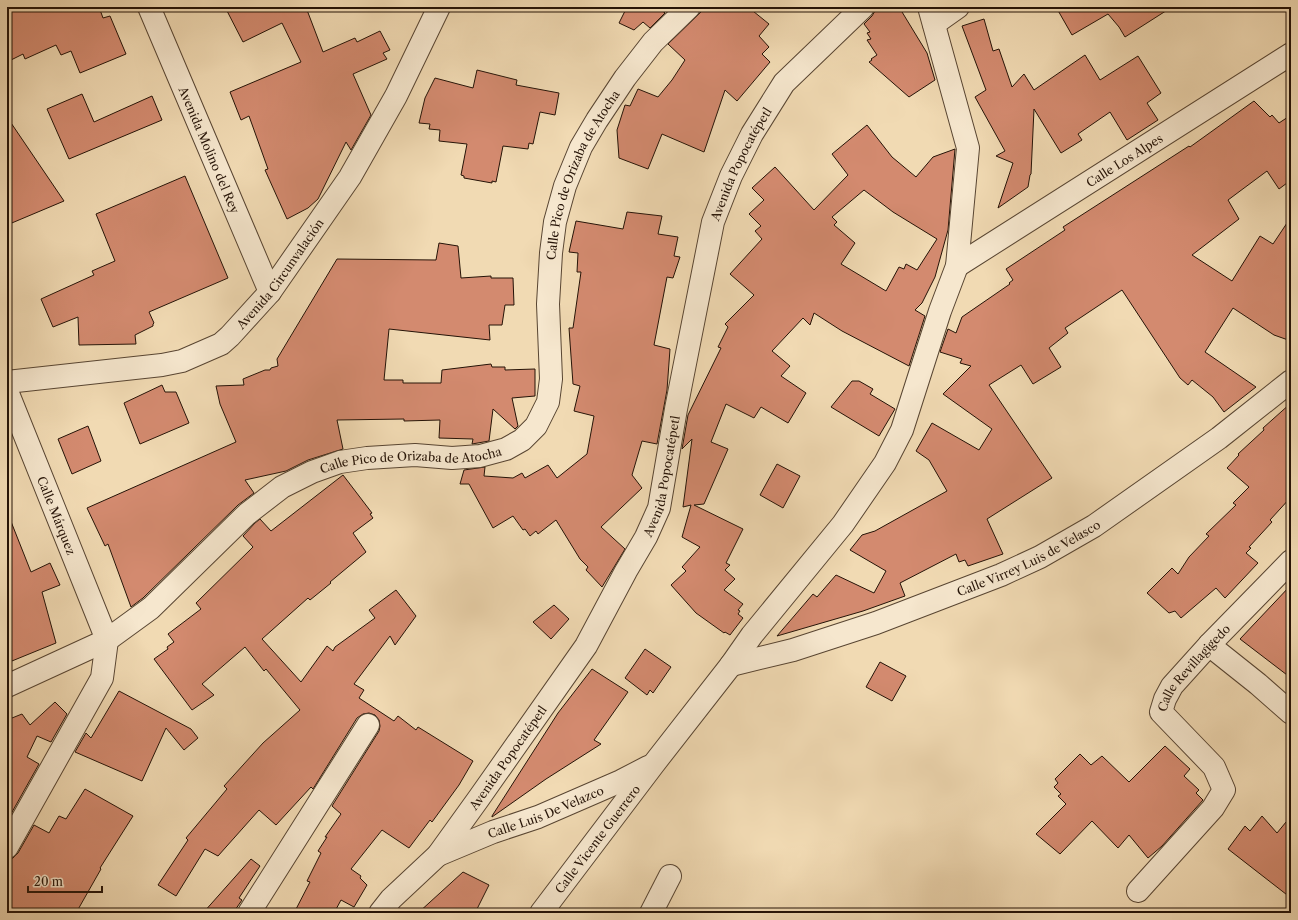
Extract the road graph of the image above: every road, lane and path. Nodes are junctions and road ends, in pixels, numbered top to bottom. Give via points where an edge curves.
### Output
1 (149, 7) edge
2 (439, 7) edge
3 (689, 7) edge
4 (863, 7) edge
5 (958, 7) edge
6 (931, 15) edge
7 (1291, 54) edge
8 (957, 266) junction
9 (270, 292) junction
10 (1291, 381) edge
11 (7, 382) edge
12 (7, 391) edge
13 (1291, 561) edge
14 (107, 640) junction
15 (1209, 645) junction
16 (731, 665) junction
17 (7, 686) edge
18 (1291, 713) edge
19 (368, 725) dead end
20 (653, 765) junction
21 (7, 847) edge
22 (438, 855) junction
23 (670, 876) dead end
24 (1138, 891) dead end
25 (249, 913) edge
26 (380, 913) edge
27 (541, 913) edge
28 (651, 913) edge

1 - 9 street, Avenida Molino del Rey
2 - 9 street, Avenida Circunvalación via 396,96 350,176
3 - 14 street, Calle Pico de Orizaba de Atocha via 654,42 625,78 581,147 565,186 555,222 551,254 548,304 551,379 548,402 536,426 522,440 506,449 480,456 366,458 340,462 306,475 282,487 247,514 151,608
4 - 22 street, Avenida Popocatépetl via 784,83 752,134 731,176 713,222 659,508 646,537 586,646
5 - 6 street
6 - 8 street via 968,148
7 - 8 street, Calle Los Alpes
8 - 16 street via 902,430 884,463 843,524 752,635
9 - 11 street, Avenida Circunvalación via 221,344 182,361
10 - 16 street, Calle Virrey Luis de Velasco via 1219,438 1094,526 1040,558 876,623 793,650
12 - 14 street, Calle Márquez
13 - 15 street, Calle Revillagigedo
14 - 17 street, Calle Pico de Orizaba de Atocha
14 - 21 street via 102,678
15 - 18 street
15 - 24 street, Calle Revillagigedo via 1172,686 1161,712 1214,767 1224,790 1213,808
16 - 20 street
19 - 25 street
20 - 22 street, Calle Luis De Velazco via 538,817
20 - 27 street, Calle Vicente Guerrero
22 - 26 street, Avenida Popocatépetl via 391,899
23 - 28 street

